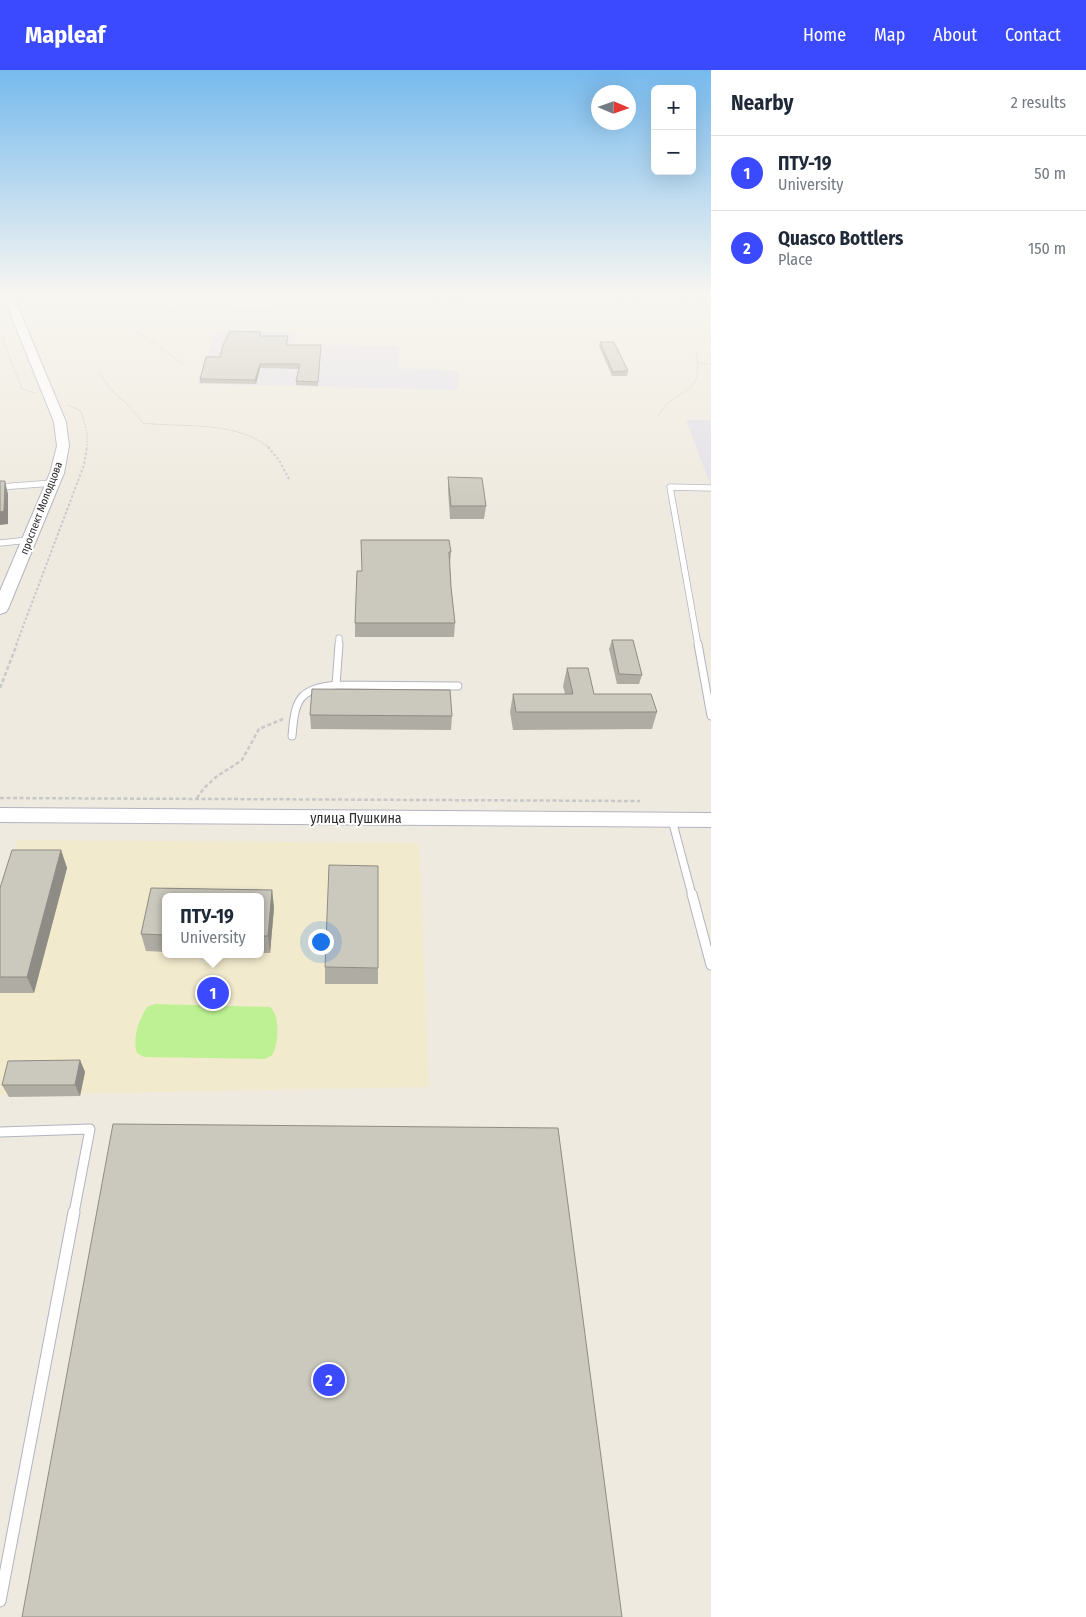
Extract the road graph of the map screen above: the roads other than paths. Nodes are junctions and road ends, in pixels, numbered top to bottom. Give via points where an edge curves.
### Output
1 (37, 365) edge
2 (52, 483) junction
3 (0, 487) edge
4 (711, 488) edge
5 (29, 540) junction
6 (0, 543) edge
7 (0, 609) edge
8 (339, 638) dead end
9 (336, 685) junction
10 (458, 686) dead end
11 (711, 716) edge
12 (292, 736) dead end
13 (0, 815) edge
14 (672, 820) junction
15 (711, 820) edge
16 (711, 965) edge
17 (0, 1132) edge
18 (0, 1601) edge

1 - 2 main road, проспект Молодцова via 62,430 61,454
2 - 3 lane
2 - 5 main road, проспект Молодцова
4 - 11 lane via 670,487
5 - 6 lane
5 - 7 main road, проспект Молодцова
8 - 9 lane
9 - 10 lane
9 - 12 lane via 320,686 299,697
13 - 14 main road, улица Пушкина
14 - 15 main road, улица Пушкина
14 - 16 lane
17 - 18 lane via 90,1129

